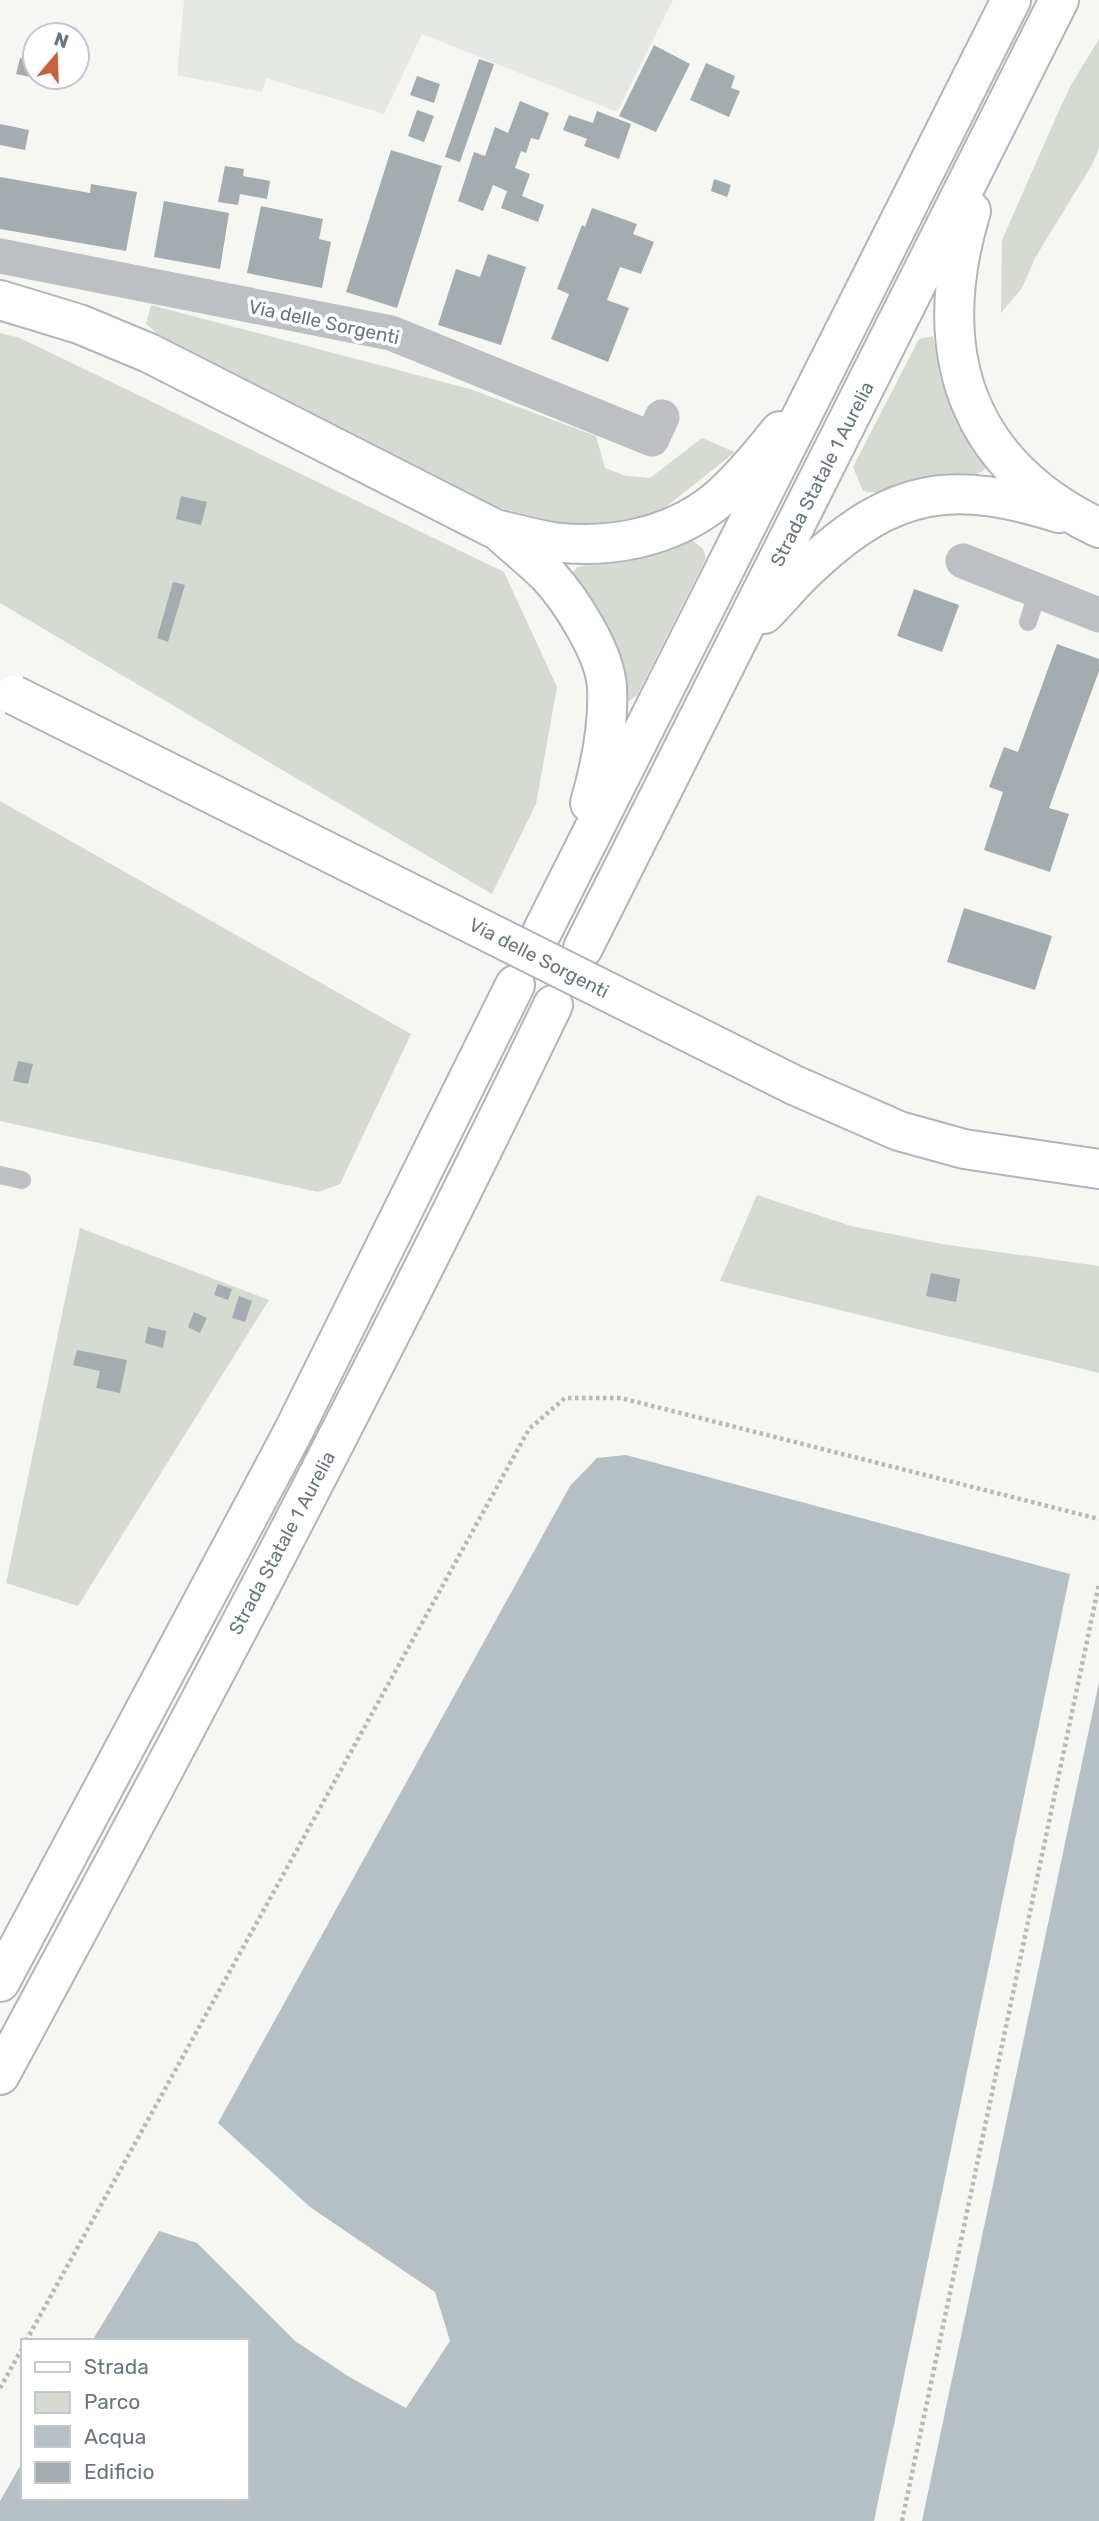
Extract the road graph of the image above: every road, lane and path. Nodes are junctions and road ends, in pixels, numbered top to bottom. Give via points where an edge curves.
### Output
1 (1011, 0) edge
2 (1059, 0) edge
3 (998, 122) junction
4 (0, 256) edge
5 (0, 300) edge
6 (823, 377) junction
7 (662, 417) dead end
8 (1092, 524) edge
9 (495, 529) junction
10 (963, 561) dead end
11 (1099, 615) edge
12 (740, 638) junction
13 (7, 691) edge
14 (563, 890) junction
15 (542, 932) dead end
16 (583, 948) dead end
17 (514, 985) dead end
18 (554, 1004) dead end
19 (1099, 1170) edge
20 (0, 1175) edge
21 (22, 1180) dead end
22 (1099, 1519) edge
23 (1099, 1584) edge
24 (0, 1982) edge
25 (0, 2075) edge
26 (27, 2339) edge
27 (21, 2351) edge
28 (0, 2388) edge
29 (902, 2521) edge

1 - 6 main road
2 - 3 main road, Strada Statale 1 Aurelia
3 - 8 main road via 958,262 953,326 960,370 977,415 1000,455 1036,489
3 - 12 main road, Strada Statale 1 Aurelia
4 - 7 street, Via delle Sorgenti via 391,333 652,439
5 - 9 main road via 79,324 149,353
6 - 9 main road via 734,483 715,502 678,525 638,539 597,544 552,542
6 - 14 main road
8 - 12 main road via 993,497 962,494 911,500 862,523 838,542
9 - 14 main road via 548,575 572,604 592,639 607,684 600,769
10 - 11 street via 1033,606
12 - 16 main road, Strada Statale 1 Aurelia
13 - 19 main road, Via delle Sorgenti, bridge via 794,1085 899,1131 964,1149
14 - 15 main road
17 - 24 main road via 292,1434
18 - 25 main road, Strada Statale 1 Aurelia via 338,1437
20 - 21 lane
22 - 26 path via 621,1398 565,1398 530,1429
23 - 29 path
27 - 28 path

